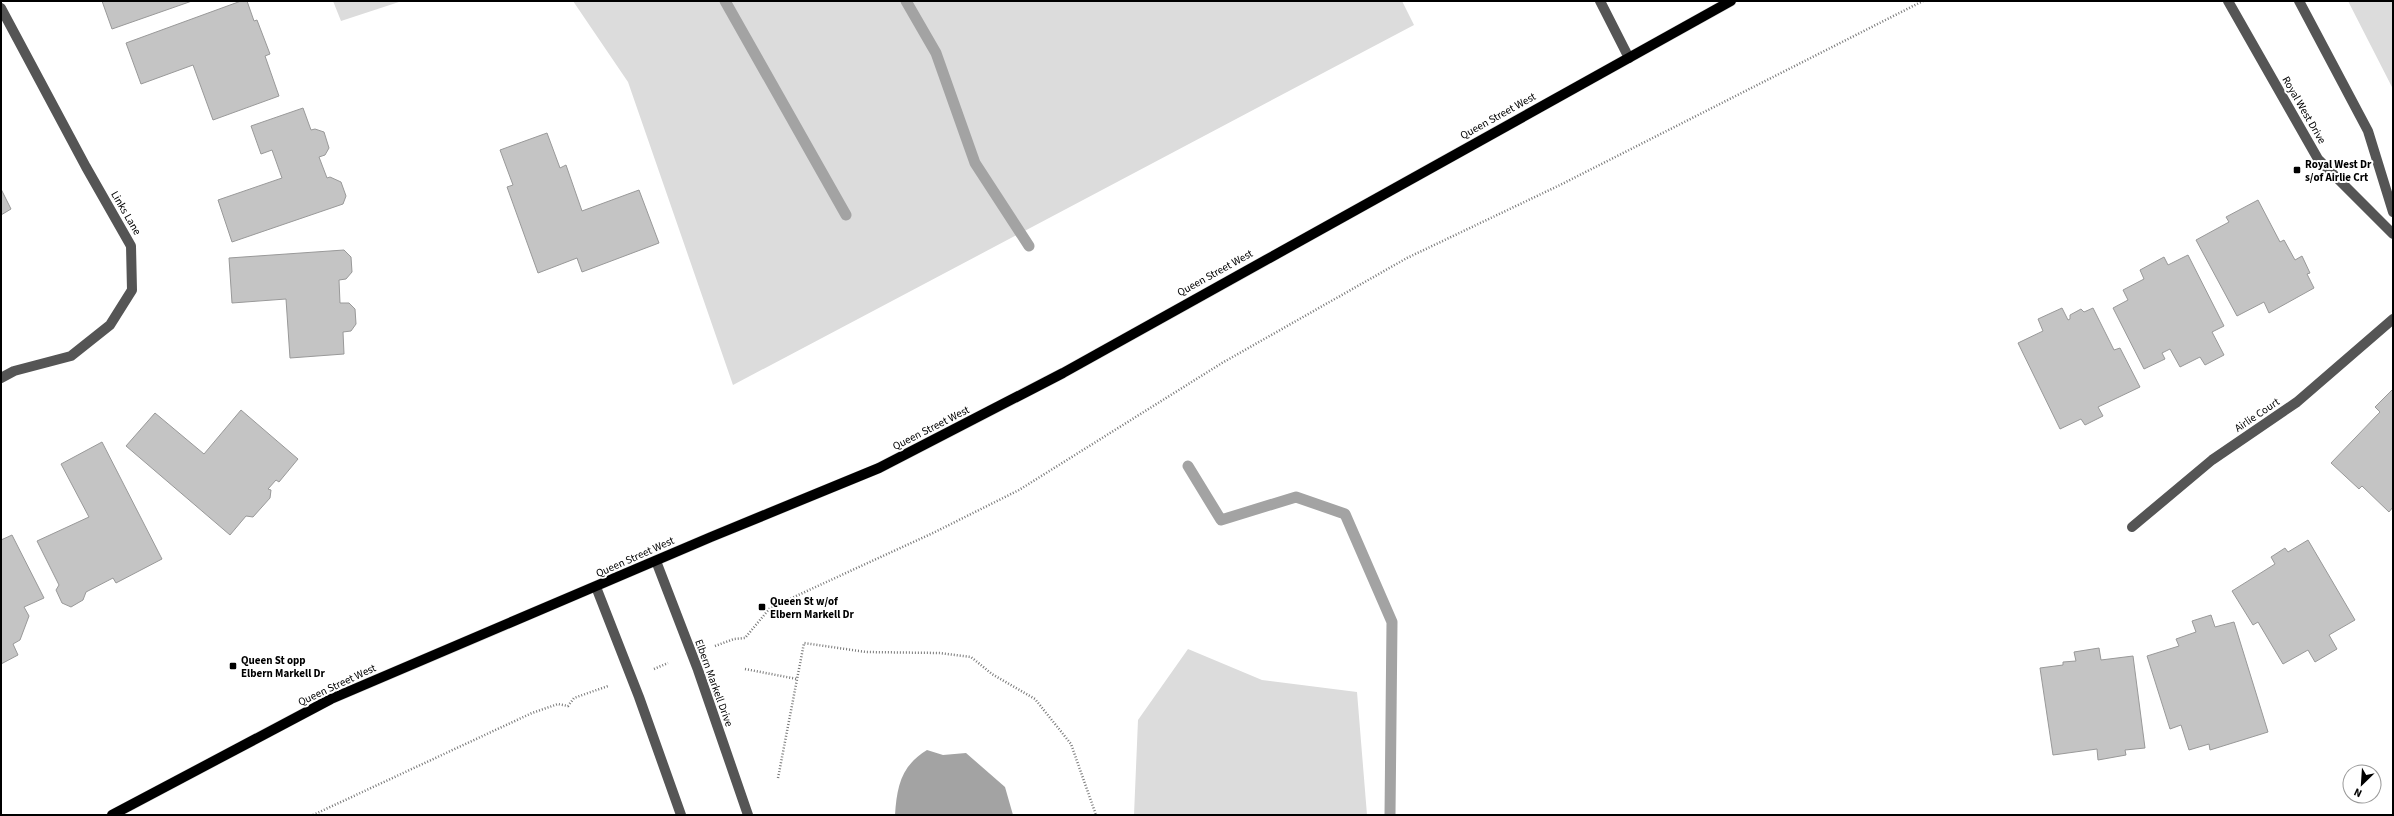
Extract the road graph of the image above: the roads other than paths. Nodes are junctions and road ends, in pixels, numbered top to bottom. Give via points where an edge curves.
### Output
1 (1600, 1) edge
2 (1731, 1) edge
3 (2228, 1) edge
4 (2299, 1) edge
5 (1, 8) edge
6 (1629, 58) junction
7 (2393, 212) edge
8 (2393, 234) edge
9 (2393, 319) edge
10 (1, 378) edge
11 (2132, 527) dead end
12 (656, 561) junction
13 (596, 587) junction
14 (112, 815) edge
15 (681, 815) edge
16 (748, 815) edge

1 - 6 street
2 - 6 main road, Queen Street West
3 - 8 street, Royal West Drive via 2318,158
4 - 7 street via 2368,131
5 - 10 street, Links Lane via 131,246 132,290 110,325 71,356 14,371
6 - 12 main road, Queen Street West via 1063,373 953,430 879,468
9 - 11 street, Airlie Court via 2297,402 2212,460
12 - 13 main road, Queen Street West
12 - 16 street, Elbern Markell Drive via 698,670
13 - 14 main road, Queen Street West via 331,698
13 - 15 street via 640,697

